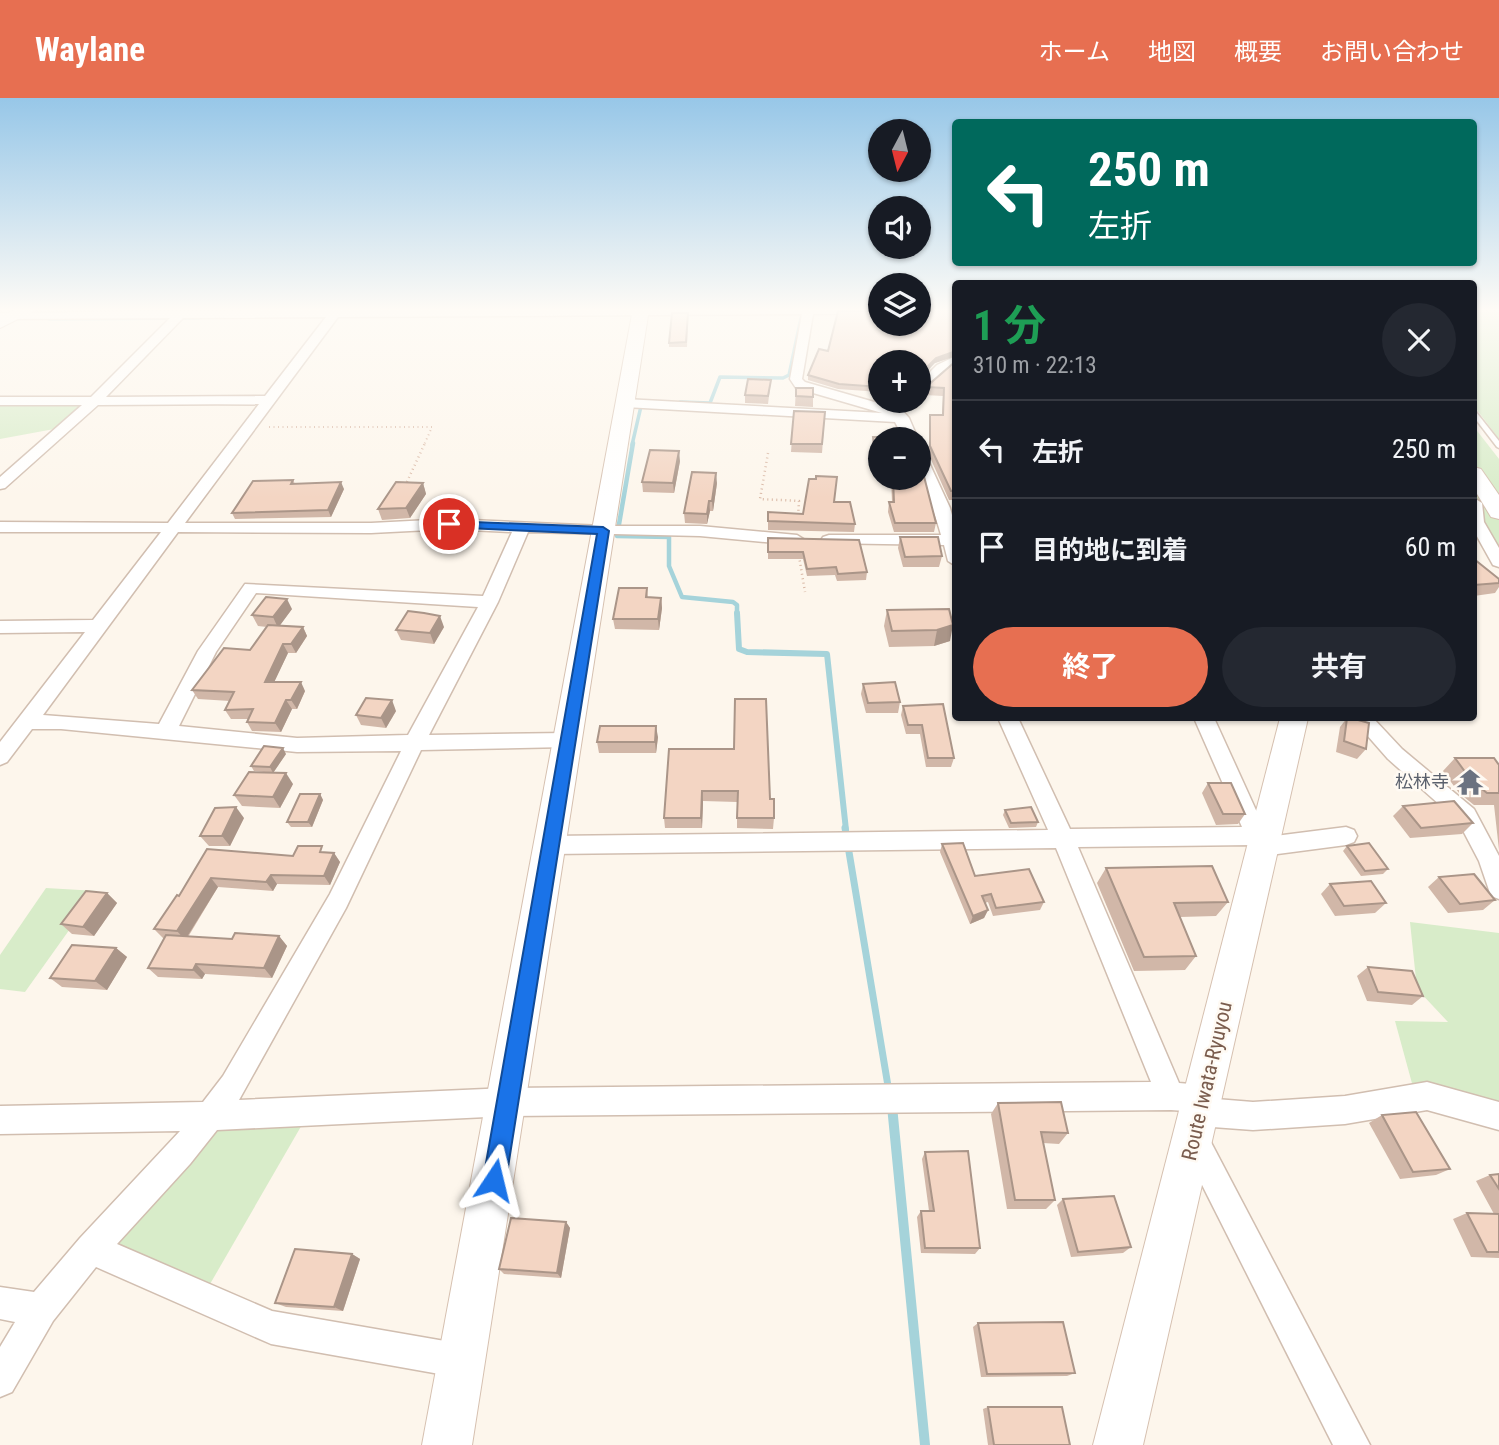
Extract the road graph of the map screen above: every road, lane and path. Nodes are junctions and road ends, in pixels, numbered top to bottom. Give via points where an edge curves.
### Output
1 (123, 372) edge
2 (290, 372) edge
3 (630, 372) edge
4 (797, 372) edge
5 (95, 400) junction
6 (269, 400) junction
7 (0, 401) edge
8 (625, 403) junction
9 (900, 415) junction
10 (1477, 417) edge
11 (906, 427) edge
12 (247, 428) junction
13 (1499, 446) edge
14 (768, 453) dead end
15 (931, 477) edge
16 (1477, 478) edge
17 (0, 485) edge
18 (405, 486) edge
19 (1477, 508) edge
20 (949, 509) edge
21 (1499, 512) edge
22 (1477, 524) edge
23 (176, 525) junction
24 (0, 527) edge
25 (522, 527) junction
26 (603, 531) junction
27 (1499, 537) edge
28 (796, 540) junction
29 (950, 540) junction
30 (952, 547) edge
31 (1499, 562) edge
32 (805, 592) dead end
33 (489, 602) junction
34 (101, 626) junction
35 (0, 627) edge
36 (1009, 721) edge
37 (1205, 721) edge
38 (1293, 721) edge
39 (1365, 721) edge
40 (27, 722) junction
41 (165, 733) junction
42 (567, 740) junction
43 (415, 743) junction
44 (0, 757) edge
45 (1346, 836) dead end
46 (1062, 838) junction
47 (1262, 841) junction
48 (551, 845) junction
49 (1499, 889) edge
50 (508, 1102) junction
51 (1191, 1111) junction
52 (210, 1116) junction
53 (1499, 1116) edge
54 (0, 1120) edge
55 (91, 1249) junction
56 (0, 1303) edge
57 (41, 1308) junction
58 (462, 1361) junction
59 (0, 1380) edge
60 (447, 1445) edge
61 (1118, 1445) edge
62 (1352, 1445) edge

1 - 5 street
2 - 6 street
3 - 8 street
4 - 9 street via 800,385
5 - 6 street
5 - 7 street
5 - 17 street
6 - 12 street
8 - 9 street
8 - 26 street
9 - 11 street
10 - 13 lane
12 - 18 path via 432,426
12 - 23 street
14 - 28 path via 761,499 799,501
15 - 20 street
16 - 21 street
19 - 27 street
20 - 29 street
22 - 31 street
23 - 24 street
23 - 25 street
23 - 34 street
25 - 26 street
25 - 33 street
26 - 28 street via 700,531
26 - 42 street
28 - 29 street
28 - 32 path
29 - 30 street
33 - 41 street via 251,588 208,651
33 - 43 street
34 - 35 street
34 - 40 street
36 - 46 street
37 - 47 street
38 - 47 street, Route Iwata-Ryuyou
39 - 49 street via 1395,754 1466,815
40 - 41 street
40 - 44 street
41 - 43 street via 297,745
42 - 43 street
42 - 48 street
43 - 52 street via 338,901 233,1086
45 - 47 street
46 - 47 street
46 - 48 street
46 - 51 street
47 - 51 street, Route Iwata-Ryuyou
48 - 50 street
50 - 51 street
50 - 52 street
50 - 58 street
51 - 53 street via 1253,1116 1345,1110 1427,1096
51 - 61 street, Route Iwata-Ryuyou
51 - 62 street
52 - 54 street
52 - 55 street
55 - 57 street
55 - 58 street via 271,1327
56 - 57 street
57 - 59 street
58 - 60 street

